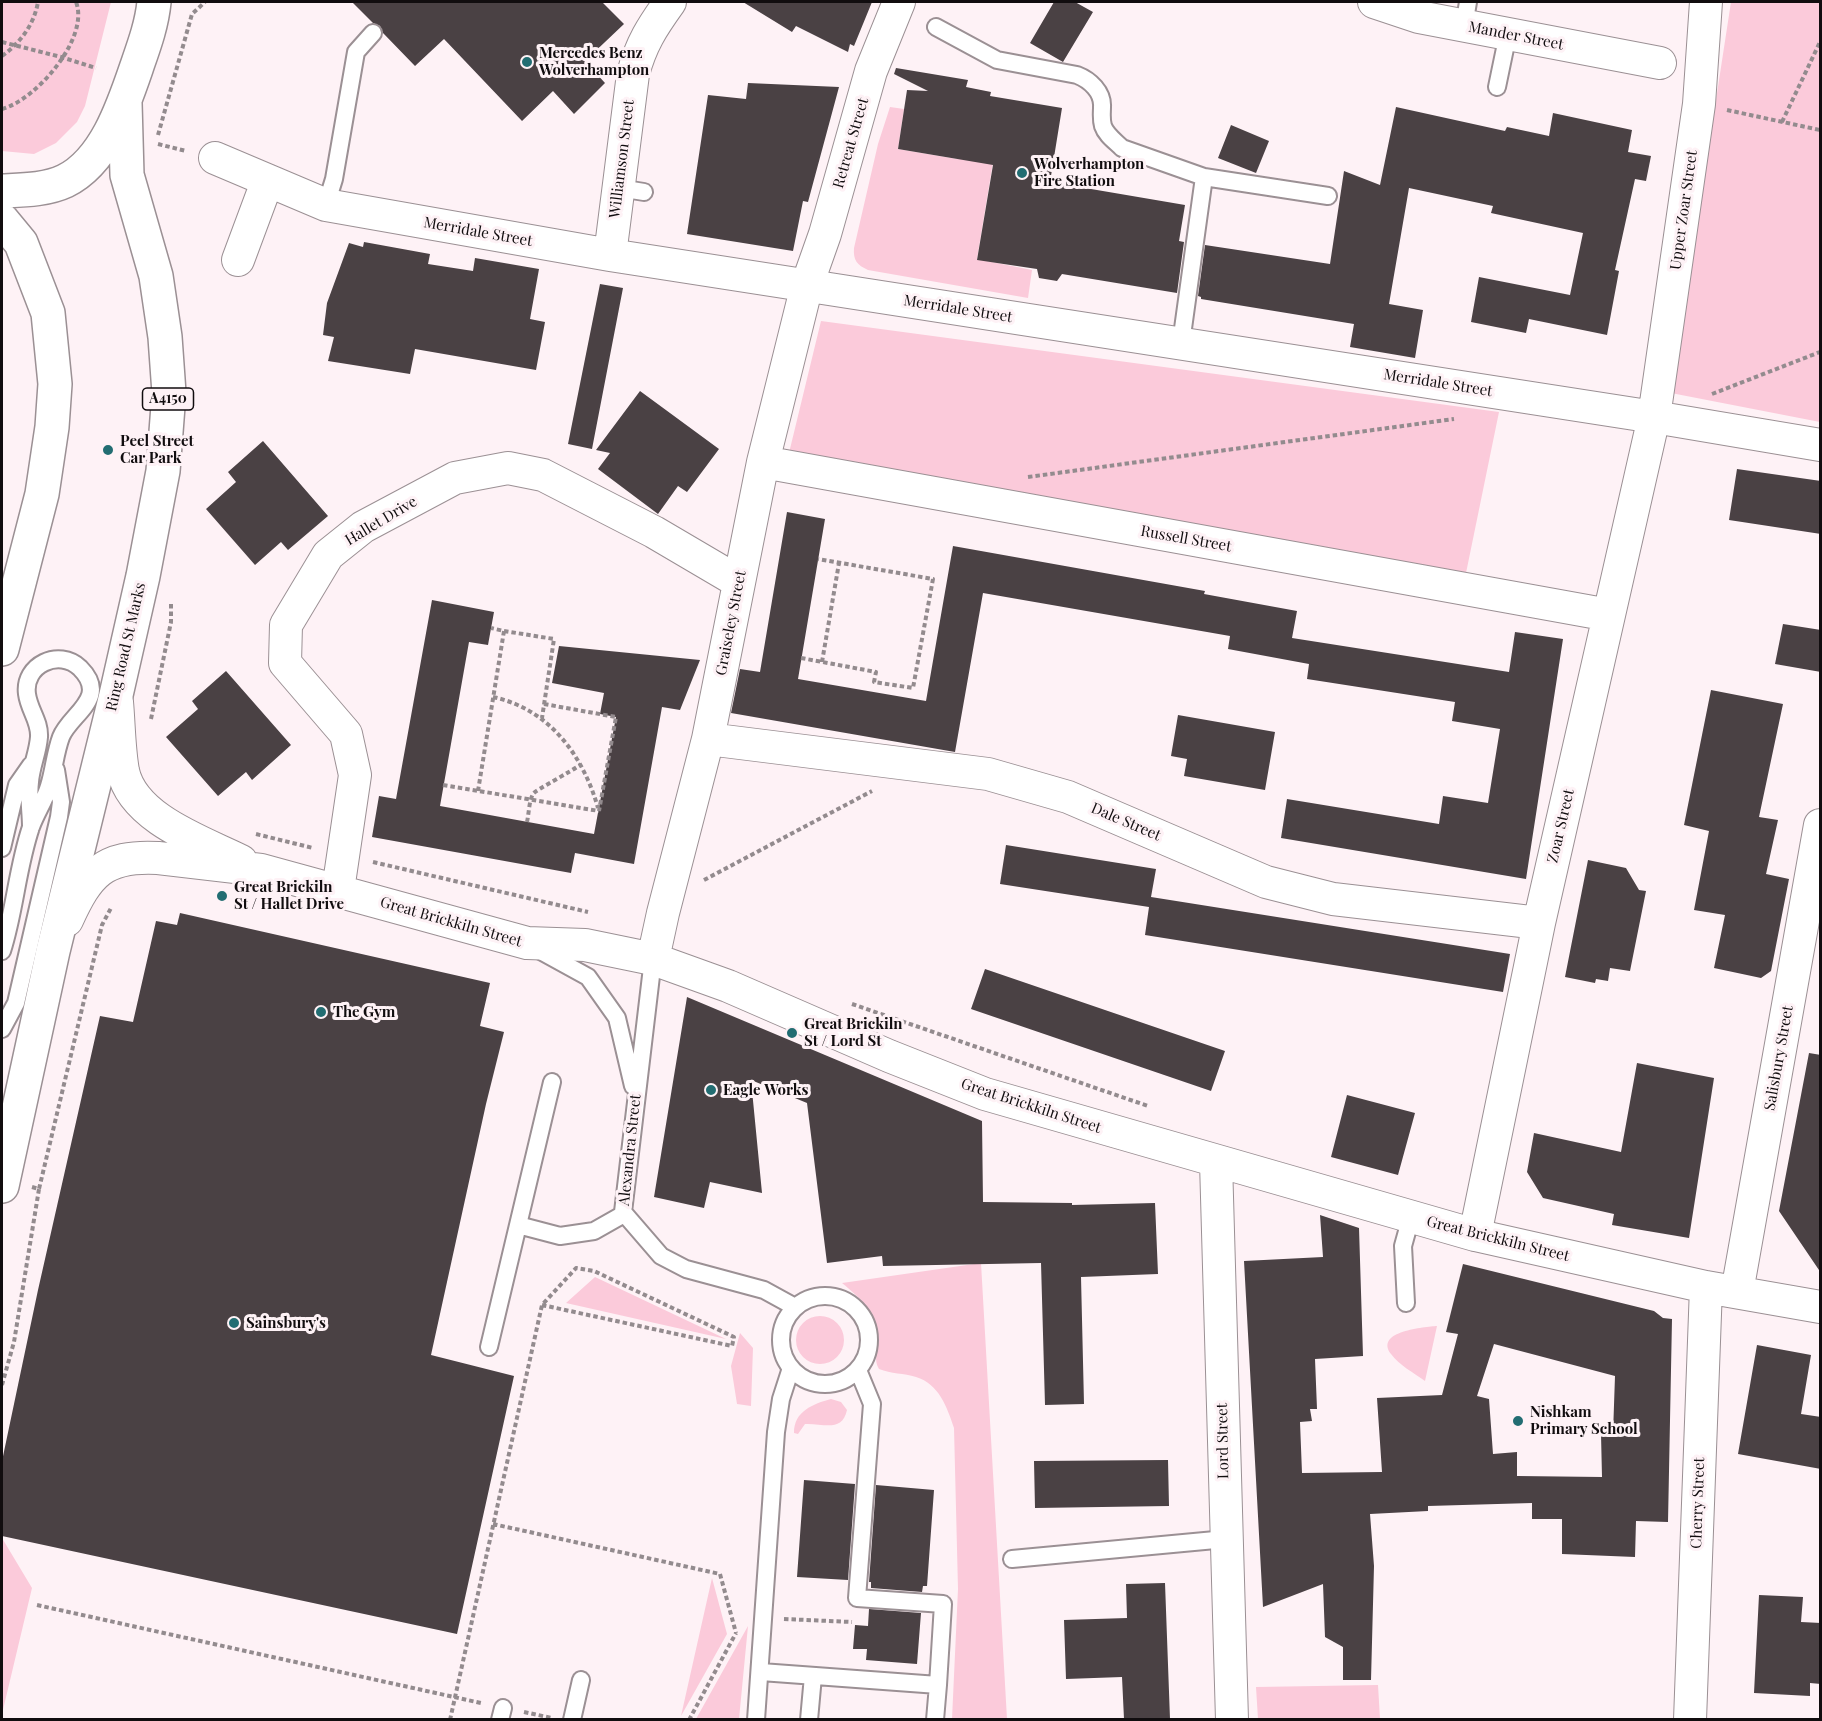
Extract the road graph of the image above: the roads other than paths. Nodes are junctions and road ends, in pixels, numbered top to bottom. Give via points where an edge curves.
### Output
1 (670, 2) edge
2 (899, 2) edge
3 (1374, 2) edge
4 (1706, 2) edge
5 (157, 7) edge
6 (1466, 14) edge
7 (936, 27) dead end
8 (373, 33) dead end
9 (1508, 34) junction
10 (1660, 63) dead end
11 (1497, 87) dead end
12 (125, 103) junction
13 (214, 158) road end
14 (1204, 177) junction
15 (267, 182) junction
16 (2, 191) edge
17 (1328, 196) dead end
18 (326, 206) junction
19 (2, 220) edge
20 (610, 255) junction
21 (238, 260) dead end
22 (807, 285) junction
23 (1181, 343) junction
24 (1654, 417) junction
25 (1821, 445) edge
26 (763, 462) junction
27 (739, 582) junction
28 (1608, 615) junction
29 (2, 643) edge
30 (116, 695) junction
31 (708, 739) junction
32 (35, 759) junction
33 (54, 764) junction
34 (1821, 825) edge
35 (31, 827) junction
36 (2, 848) edge
37 (261, 870) junction
38 (338, 890) junction
39 (1539, 923) junction
40 (526, 943) junction
41 (2, 951) edge
42 (53, 951) junction
43 (653, 959) junction
44 (2, 1029) edge
45 (552, 1082) dead end
46 (636, 1096) junction
47 (1216, 1162) junction
48 (2, 1182) edge
49 (624, 1214) junction
50 (1411, 1217) junction
51 (518, 1225) junction
52 (1475, 1235) junction
53 (1706, 1287) junction
54 (1737, 1292) junction
55 (1406, 1303) dead end
56 (795, 1307) junction
57 (1821, 1308) edge
58 (489, 1347) dead end
59 (791, 1368) junction
60 (858, 1370) junction
61 (1226, 1539) junction
62 (1012, 1559) dead end
63 (761, 1672) junction
64 (813, 1676) junction
65 (581, 1680) dead end
66 (938, 1685) junction
67 (572, 1719) edge
68 (756, 1719) edge
69 (809, 1719) edge
70 (935, 1719) edge
71 (1232, 1719) edge
72 (1690, 1719) edge

1 - 20 street, Williamson Street via 639,50 633,74 631,190
2 - 22 street, Retreat Street via 871,70
3 - 6 street, Mander Street via 1419,17
4 - 24 street, Upper Zoar Street via 1699,104
5 - 12 highway, A4150
6 - 9 street, Mander Street
7 - 14 lane via 997,60 1088,79 1103,103 1103,127 1111,138 1122,147
8 - 18 lane via 356,52
9 - 10 street, Mander Street
9 - 11 lane
12 - 16 highway, A4150 via 106,141 82,170 46,188
12 - 30 highway, Ring Road St Marks / A4150 via 127,175 156,276 169,393 163,471
13 - 15 street, Merridale Street
14 - 17 lane
14 - 23 lane
15 - 18 street, Merridale Street
15 - 21 street
18 - 20 street, Merridale Street
19 - 29 highway via 21,243 48,313 54,384 42,494
20 - 22 street, Merridale Street
22 - 23 street, Merridale Street
22 - 26 street, Graiseley Street
23 - 24 street, Merridale Street
24 - 25 street, Merridale Street
24 - 28 street, Zoar Street
26 - 27 street, Graiseley Street
26 - 28 street, Russell Street
27 - 31 street, Graiseley Street
27 - 38 street, Hallet Drive via 654,532 543,475 508,468 454,478 363,527 328,555 286,625 285,663 346,734 356,775
28 - 39 street, Zoar Street
30 - 37 street via 124,773 143,806 164,822
30 - 42 highway, Ring Road St Marks / A4150
31 - 39 street, Dale Street via 987,774 1068,797 1266,882 1333,899
31 - 43 street, Graiseley Street
32 - 33 lane via 39,728 29,703 27,683 46,661 67,660 84,672 90,693 81,712 65,727
32 - 35 lane via 30,782
32 - 36 lane via 17,784
33 - 35 lane via 49,787
33 - 44 lane via 61,802 59,817 16,1003
34 - 54 street, Salisbury Street
35 - 41 lane
37 - 38 street, Great Brickkiln Street
37 - 42 street, Great Brickkiln Street via 158,858 117,861 87,881
38 - 40 street, Great Brickkiln Street
39 - 52 street, Zoar Street
40 - 43 street, Great Brickkiln Street via 585,945
40 - 46 lane via 588,977 617,1018
42 - 48 highway, Ring Road St Marks / A4150
43 - 46 lane, Alexandra Street
43 - 47 street, Great Brickkiln Street via 728,986 985,1095
45 - 51 lane
46 - 49 lane, Alexandra Street
47 - 50 street, Great Brickkiln Street
47 - 61 street, Lord Street
49 - 51 lane via 594,1231 560,1236
49 - 56 lane, Alexandra Street via 661,1256 686,1269 764,1290
50 - 52 street, Great Brickkiln Street
50 - 55 lane via 1403,1246
51 - 58 lane
52 - 53 street, Great Brickkiln Street
53 - 54 street, Great Brickkiln Street
53 - 72 street, Cherry Street
54 - 57 street, Great Brickkiln Street
56 - 59 lane via 780,1333 781,1348
56 - 60 lane via 822,1296 851,1304 861,1315 869,1343
59 - 60 lane via 809,1382 822,1384 846,1379
59 - 63 lane via 776,1432
60 - 66 lane via 872,1404 857,1598 943,1604
61 - 62 lane
61 - 71 street, Lord Street
63 - 64 lane
63 - 68 lane
64 - 66 lane
64 - 69 lane
65 - 67 lane
66 - 70 lane

